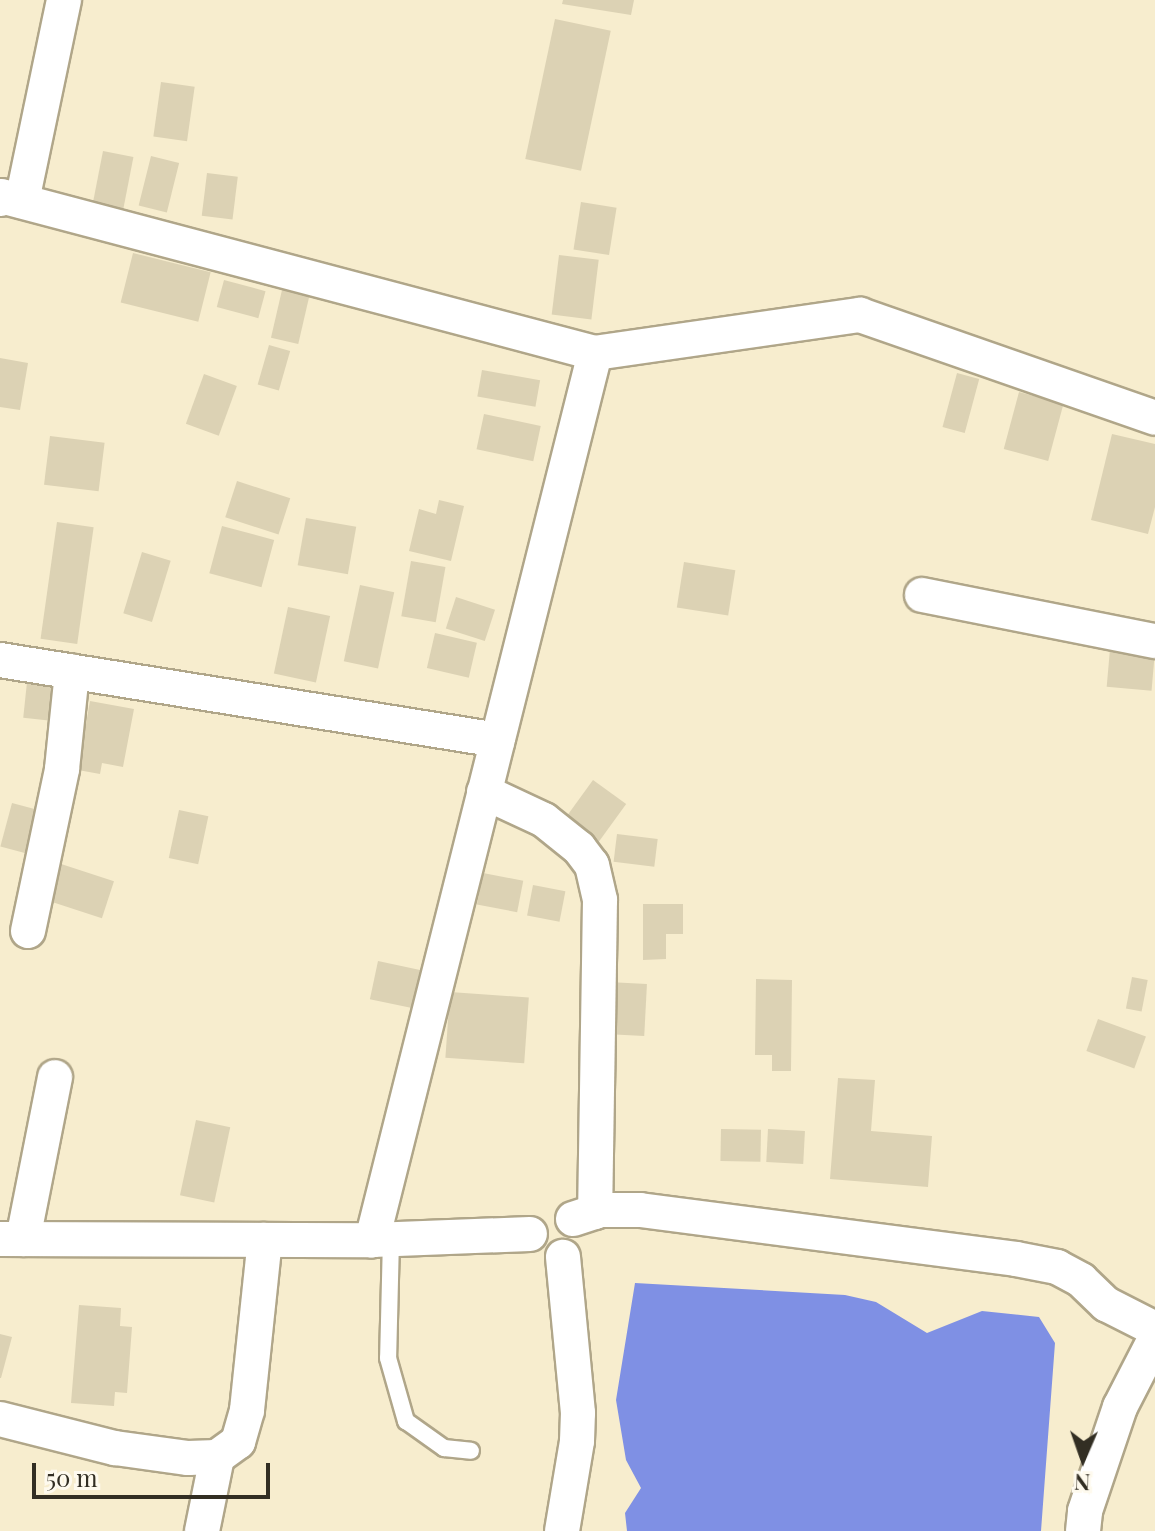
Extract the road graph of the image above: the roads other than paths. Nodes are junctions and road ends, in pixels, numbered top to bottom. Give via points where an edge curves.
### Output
1 (64, 0) edge
2 (11, 200) edge
3 (595, 353) junction
4 (1155, 418) edge
5 (922, 595) dead end
6 (1155, 641) edge
7 (0, 660) edge
8 (72, 672) junction
9 (498, 740) junction
10 (484, 792) junction
11 (28, 931) dead end
12 (55, 1077) dead end
13 (584, 1215) junction
14 (530, 1234) junction
15 (12, 1239) edge
16 (265, 1240) junction
17 (381, 1240) junction
18 (563, 1257) junction
19 (1155, 1329) edge
20 (1155, 1339) edge
21 (0, 1419) edge
22 (471, 1451) dead end
23 (217, 1457) junction
24 (202, 1531) edge
25 (562, 1531) edge
26 (1083, 1531) edge

1 - 2 street
2 - 3 street
3 - 4 street via 860,315
3 - 9 street
5 - 6 street
7 - 8 street
8 - 9 street
8 - 11 street via 62,769
9 - 10 street
10 - 13 street via 544,820 592,865 600,900
10 - 17 street
12 - 15 street
13 - 14 street via 548,1211 535,1220
13 - 18 street via 578,1239
13 - 19 street via 640,1210 1057,1267 1081,1280 1106,1304
14 - 17 street
14 - 18 street via 541,1254
15 - 16 street
16 - 17 street
16 - 23 street via 247,1410 238,1442
17 - 22 lane via 388,1358 406,1421 444,1448
18 - 25 street via 578,1413
20 - 26 street via 1120,1407
21 - 23 street via 115,1448
23 - 24 street

